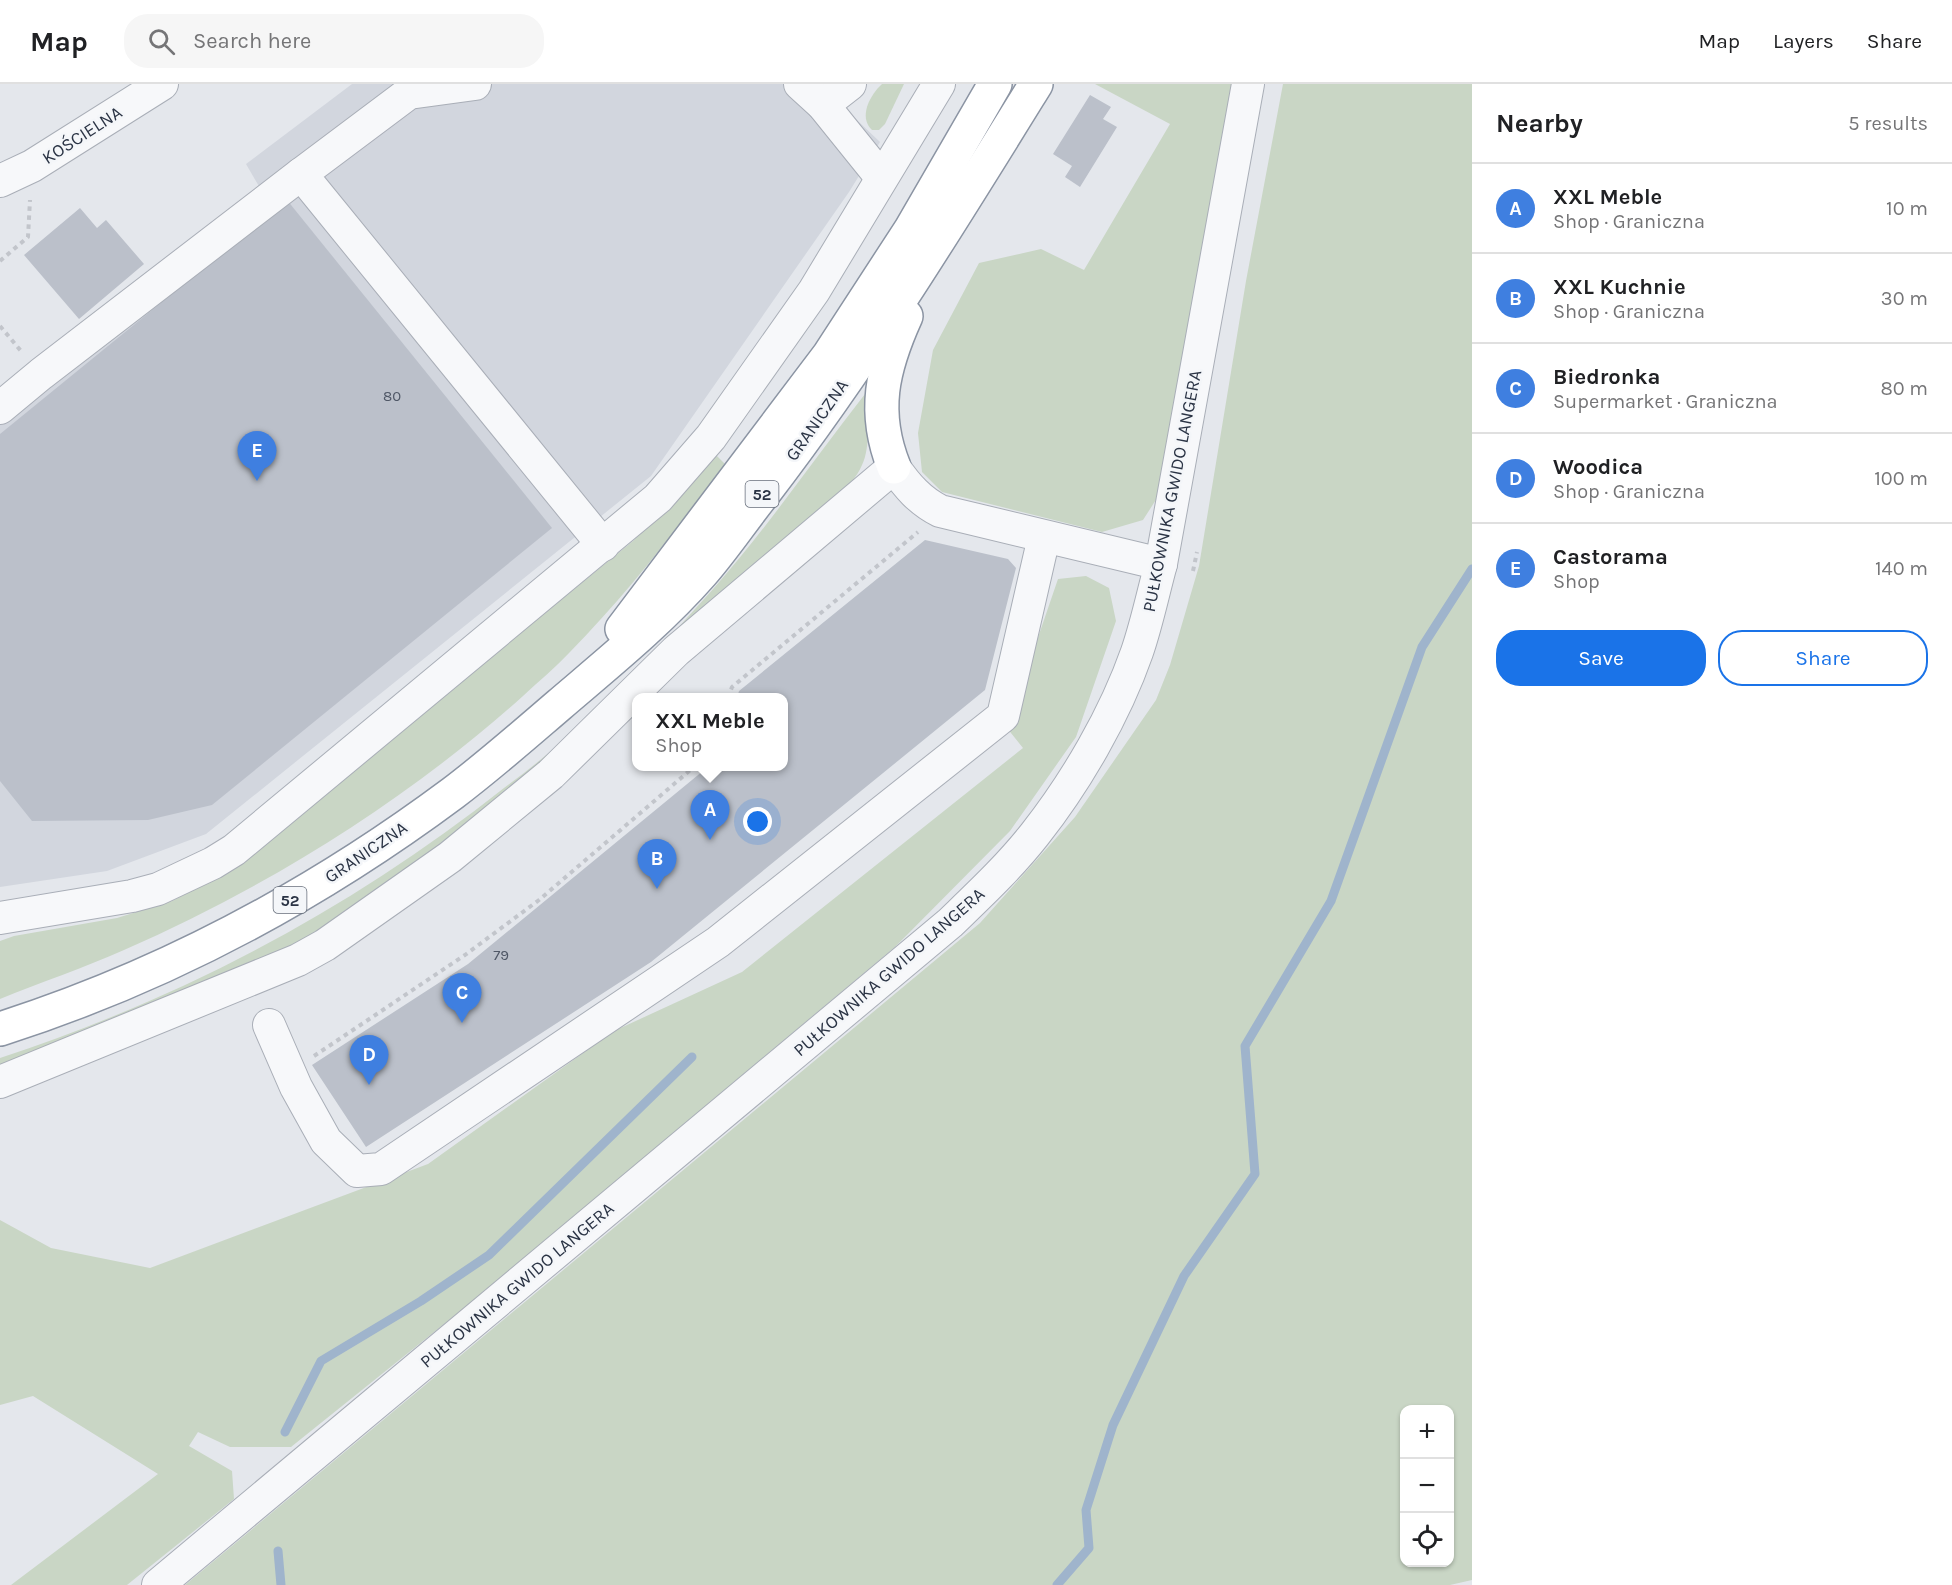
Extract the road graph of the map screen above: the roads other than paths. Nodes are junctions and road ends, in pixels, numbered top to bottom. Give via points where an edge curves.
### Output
1 (162, 84) edge
2 (475, 84) edge
3 (850, 84) edge
4 (939, 84) edge
5 (994, 84) edge
6 (1036, 84) edge
7 (1248, 84) edge
8 (812, 94) edge
9 (301, 174) junction
10 (881, 177) junction
11 (0, 181) edge
12 (939, 241) junction
13 (0, 408) edge
14 (894, 467) junction
15 (1044, 537) junction
16 (603, 544) junction
17 (1161, 564) junction
18 (633, 693) edge
19 (632, 694) edge
20 (548, 715) junction
21 (33, 913) junction
22 (0, 918) edge
23 (0, 929) edge
24 (269, 1026) dead end
25 (0, 1029) edge
26 (0, 1082) edge
27 (158, 1585) edge

1 - 11 street, KOŚCIELNA via 32,166
2 - 9 street via 409,93
3 - 8 street
4 - 10 street
5 - 20 highway, GRANICZNA / 52 via 911,229 829,354 620,633
6 - 12 highway, GRANICZNA / 52
7 - 17 street, PUŁKOWNIKA GWIDO LANGERA
8 - 10 street
9 - 13 street
9 - 16 street
10 - 16 street via 814,291 711,437 657,498
12 - 14 highway via 893,345 883,381 883,431
12 - 20 highway, GRANICZNA / 52 via 810,433 702,573 638,637
14 - 15 street via 927,505
14 - 18 street via 676,651
15 - 17 street
15 - 24 street via 1003,716 718,942 381,1169 357,1171 326,1141
16 - 21 street via 234,850 158,889
17 - 27 street, PUŁKOWNIKA GWIDO LANGERA via 1137,652 1100,734 1035,834 997,877 950,923
19 - 26 street via 551,774 450,857 335,938 288,964
20 - 25 highway, GRANICZNA / 52 via 452,793 294,899 136,978
21 - 22 street
21 - 23 street

